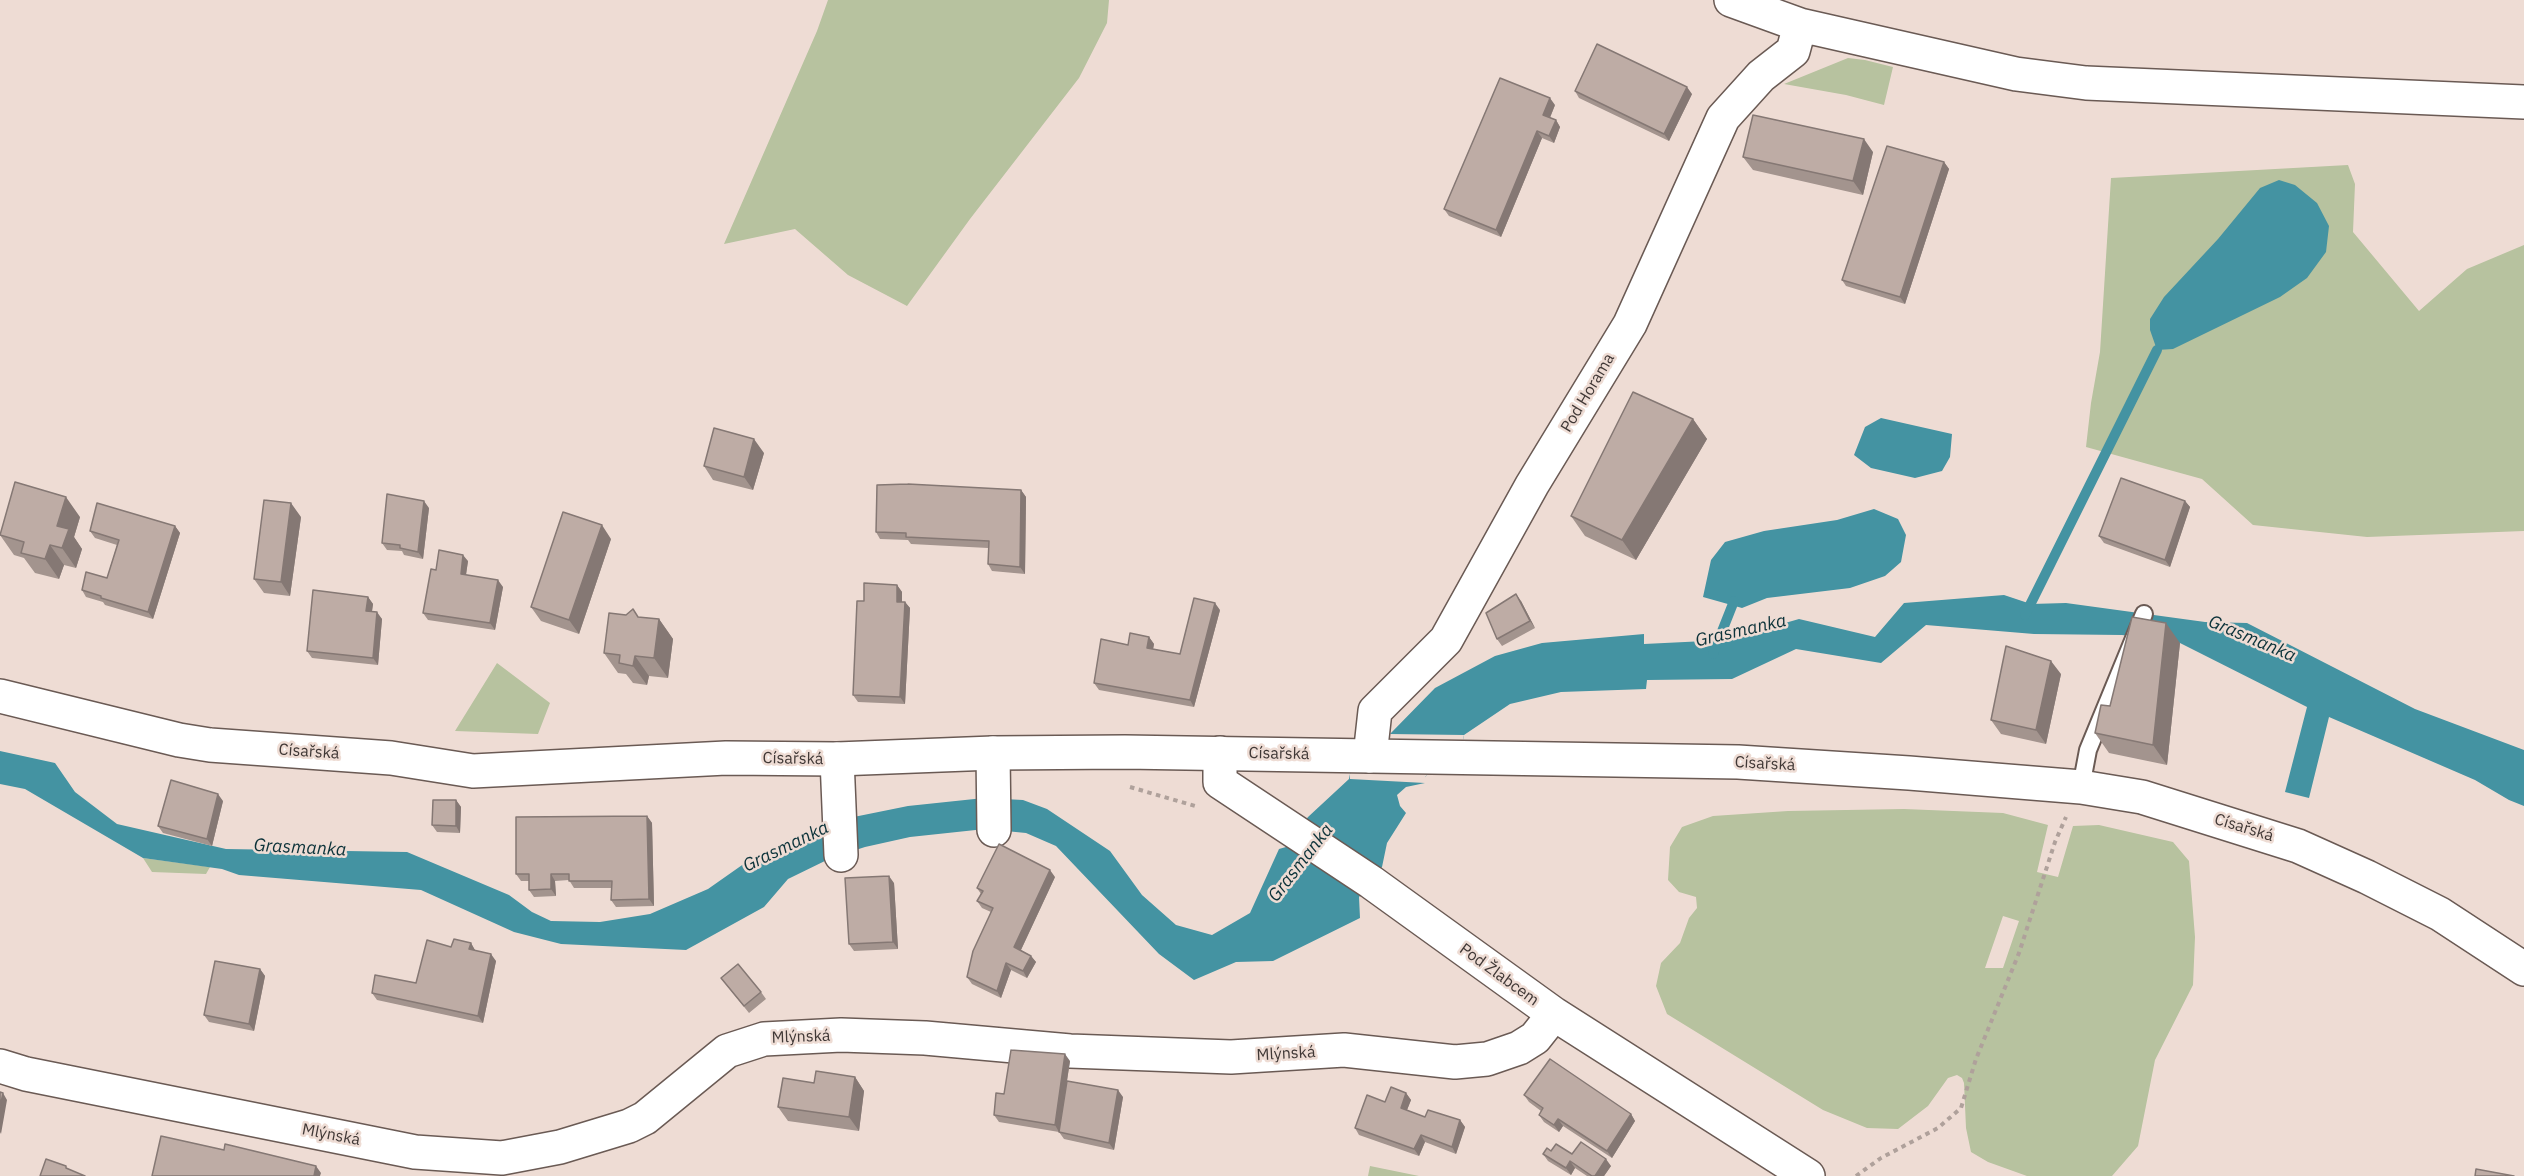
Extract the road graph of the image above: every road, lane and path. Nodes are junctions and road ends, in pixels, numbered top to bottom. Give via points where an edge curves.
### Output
1 (1731, 0) edge
2 (1800, 25) junction
3 (2524, 102) edge
4 (2144, 614) dead end
5 (0, 696) edge
6 (993, 753) junction
7 (1220, 753) junction
8 (1370, 756) junction
9 (837, 759) junction
10 (2080, 787) junction
11 (993, 814) dead end
12 (841, 855) dead end
13 (2524, 969) edge
14 (1554, 1014) junction
15 (0, 1066) edge
16 (1808, 1176) edge
17 (1856, 1176) edge

1 - 2 street
2 - 3 street via 2016,74 2086,83
2 - 8 street, Pod Horama via 1793,51 1761,76 1723,118 1630,324 1532,485 1446,640 1375,711
4 - 10 lane via 2088,750
5 - 9 street, Císařská via 210,745 391,758 481,771 726,758
6 - 7 street, Císařská
6 - 9 street, Císařská
6 - 11 street
7 - 8 street, Císařská
7 - 14 street, Pod Žlabcem via 1220,782 1371,882
8 - 10 street, Císařská via 1738,762
9 - 12 street
10 - 13 street, Císařská via 2142,797 2287,842 2440,914
10 - 17 path via 2055,842 2019,953 1976,1059 1961,1108 1938,1128
14 - 15 street, Mlýnská via 1535,1038 1519,1048 1487,1059 1455,1062 1344,1050 1231,1057 1070,1051 925,1038 842,1035 764,1039 727,1050 637,1122 560,1147 502,1158 415,1152
14 - 16 street, Pod Žlabcem

